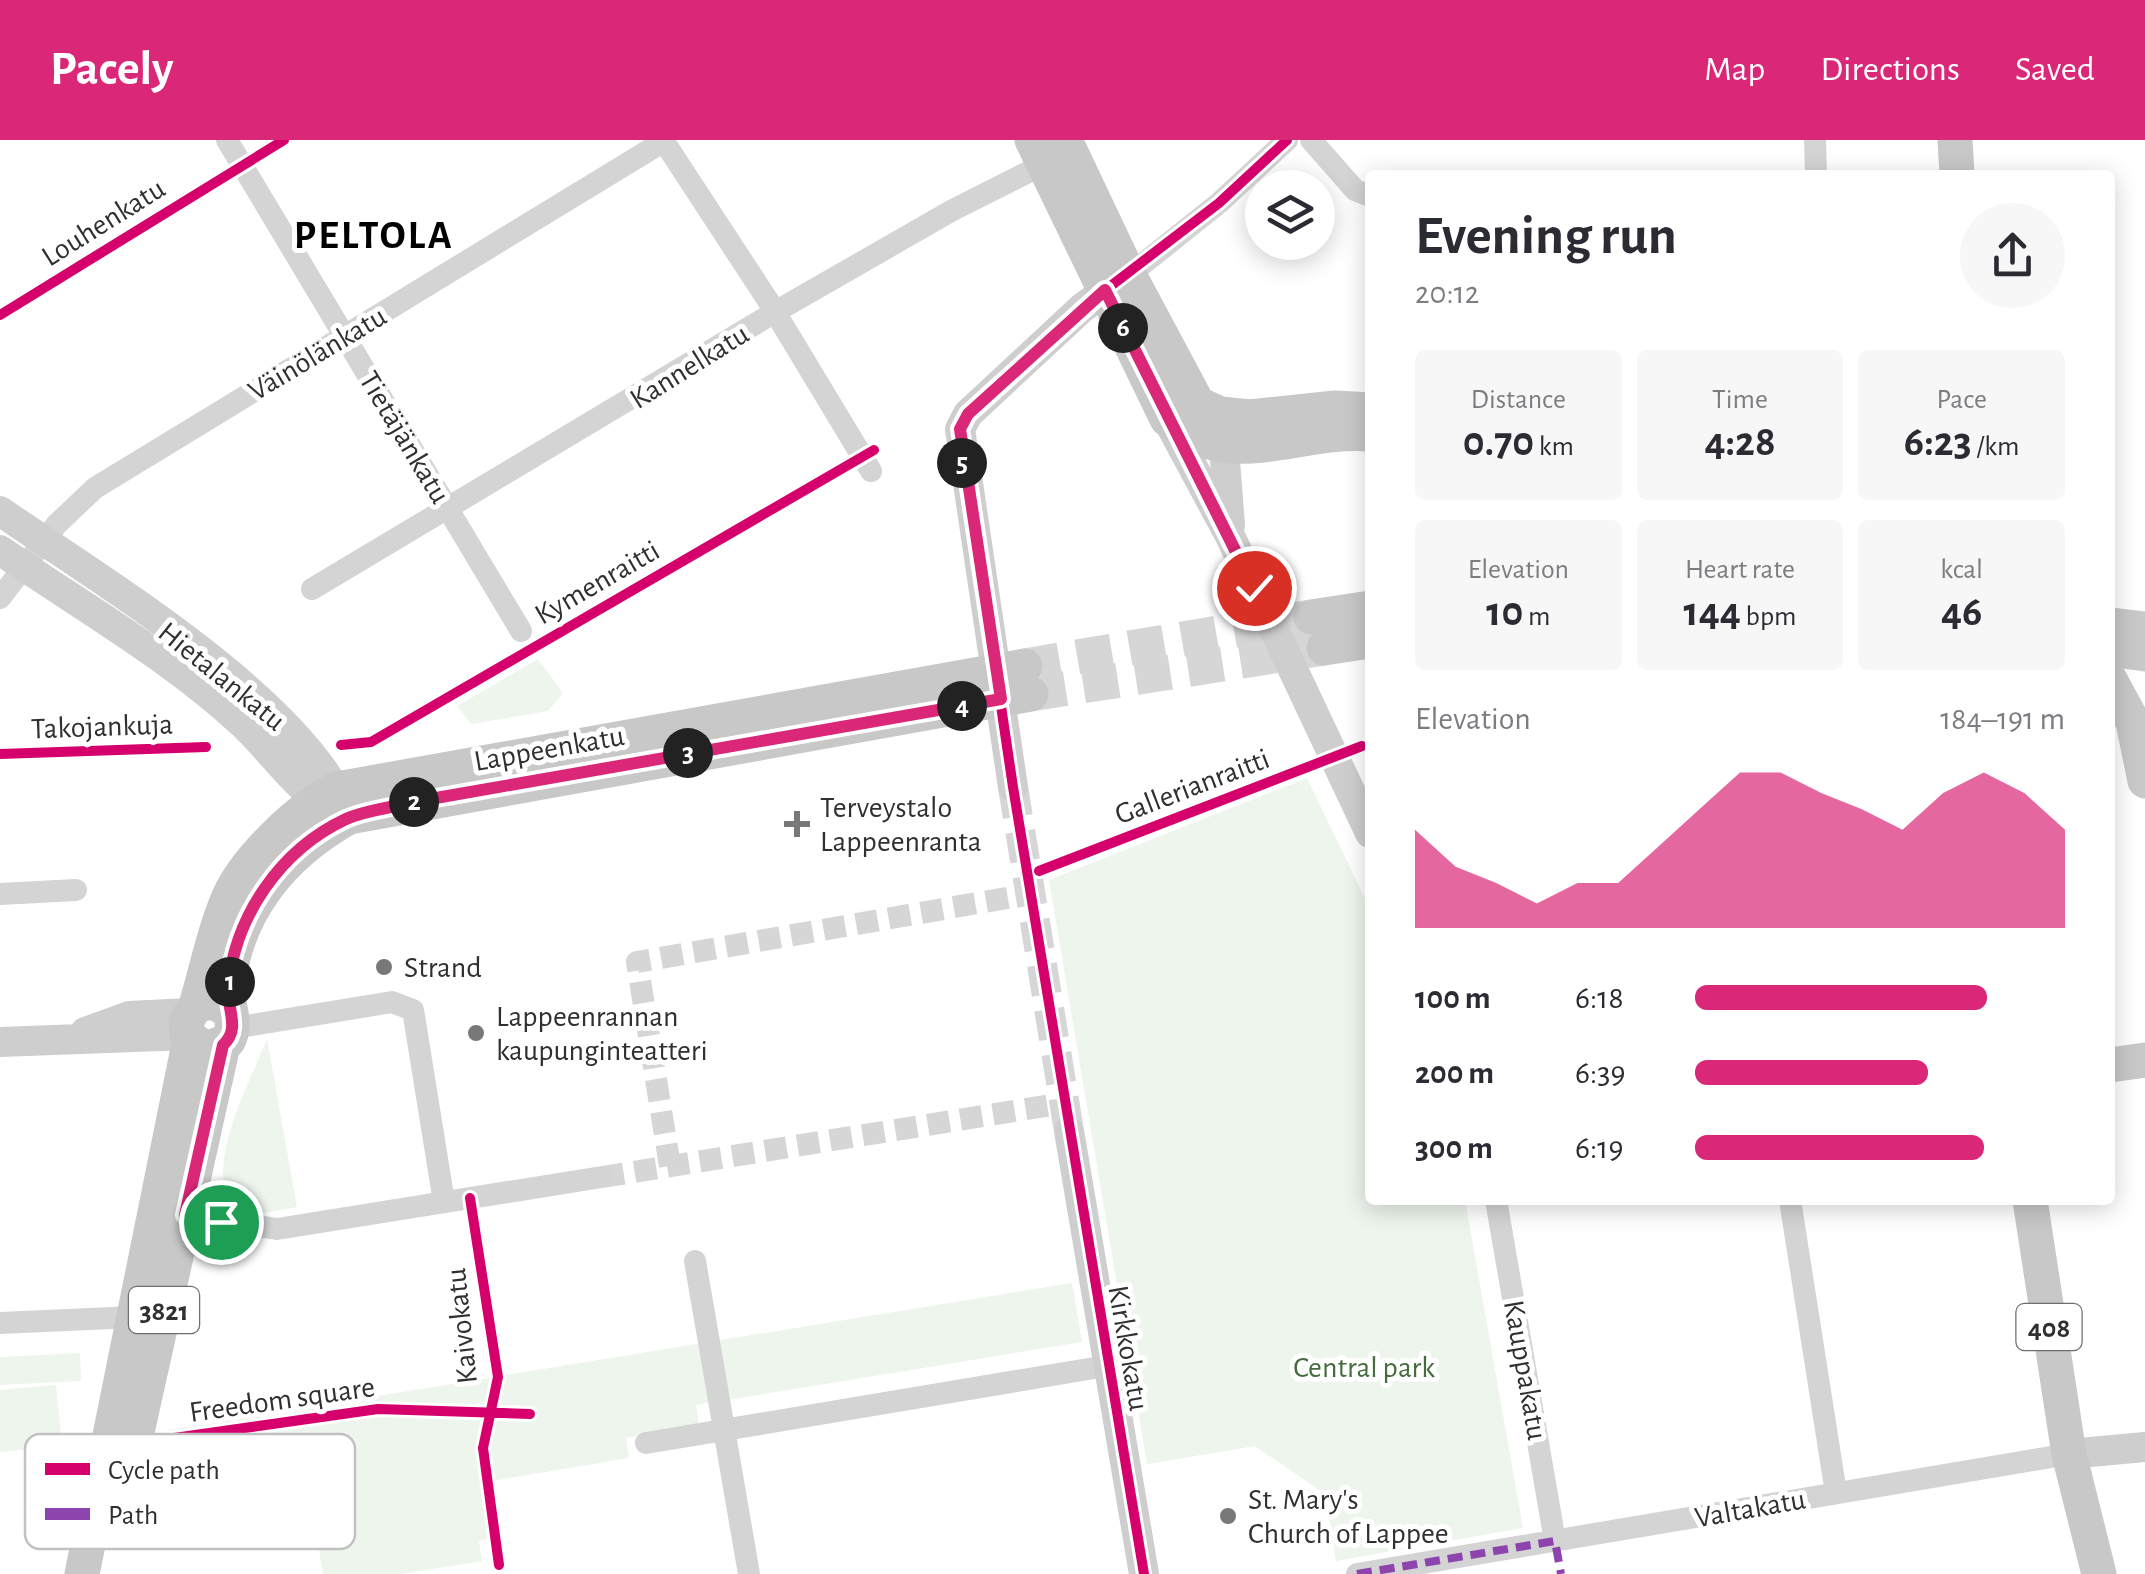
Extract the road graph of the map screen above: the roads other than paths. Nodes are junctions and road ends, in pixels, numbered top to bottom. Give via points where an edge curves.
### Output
1 (227, 140) edge
2 (1286, 140) edge
3 (1310, 140) edge
4 (1815, 140) edge
5 (1955, 140) edge
6 (664, 141) edge
7 (1053, 149) edge
8 (1816, 170) edge
9 (1957, 170) edge
10 (1365, 194) edge
11 (1117, 282) junction
12 (775, 312) junction
13 (344, 336) junction
14 (1365, 410) edge
15 (1182, 411) junction
16 (1365, 434) edge
17 (1218, 441) junction
18 (871, 471) dead end
19 (448, 510) junction
20 (0, 511) edge
21 (43, 541) junction
22 (12, 558) edge
23 (312, 589) dead end
24 (0, 598) edge
25 (1365, 610) edge
26 (2115, 626) edge
27 (2145, 629) edge
28 (521, 631) dead end
29 (1365, 640) edge
30 (2115, 651) edge
31 (2145, 654) edge
32 (2145, 674) edge
33 (1013, 682) junction
34 (2115, 689) edge
35 (2133, 722) junction
36 (2145, 781) edge
37 (1013, 787) tunnel mouth
38 (334, 802) junction
39 (1365, 823) edge
40 (76, 890) dead end
41 (0, 894) edge
42 (207, 1025) junction
43 (0, 1042) edge
44 (2145, 1060) edge
45 (2115, 1064) edge
46 (1068, 1131) tunnel mouth
47 (602, 1177) tunnel mouth
48 (444, 1202) junction
49 (1497, 1205) edge
50 (1791, 1205) edge
51 (2031, 1205) edge
52 (185, 1215) junction
53 (695, 1261) dead end
54 (134, 1317) junction
55 (0, 1323) edge
56 (1106, 1366) junction
57 (724, 1430) junction
58 (110, 1434) edge
59 (136, 1434) edge
60 (646, 1444) dead end
61 (2145, 1447) edge
62 (2069, 1454) junction
63 (1836, 1493) junction
64 (1555, 1541) junction
65 (87, 1549) edge
66 (111, 1549) edge
67 (82, 1574) edge
68 (105, 1574) edge
69 (749, 1574) edge
70 (1144, 1574) edge
71 (1357, 1574) edge
72 (2099, 1574) edge

1 - 13 street, Tietäjänkatu
2 - 11 street via 1219,203
3 - 10 street
4 - 8 street
5 - 9 main road
6 - 12 street
6 - 13 street, Väinölänkatu
7 - 11 main road
7 - 12 street, Kannelkatu
11 - 15 main road
11 - 33 street via 968,414 960,429
12 - 18 street
12 - 19 street, Kannelkatu
13 - 19 street, Tietäjänkatu
13 - 21 street, Väinölänkatu via 95,488
14 - 17 main road via 1335,408
15 - 17 main road via 1187,436
15 - 17 main road via 1221,414
16 - 17 main road
17 - 39 street via 1231,538
19 - 23 street, Kannelkatu
19 - 28 street, Tietäjänkatu
20 - 21 street, Hietalankatu
21 - 22 street, Väinölänkatu
21 - 38 street, Hietalankatu via 259,698 320,764
22 - 24 street, Väinölänkatu
22 - 38 street, Hietalankatu via 203,691
25 - 29 main road via 1317,632
26 - 27 main road
30 - 31 main road
32 - 35 main road
33 - 37 street
33 - 38 main road, Lappeenkatu / 3821
34 - 35 main road
35 - 36 main road
38 - 42 main road, Lappeenkatu / 3821 via 246,915
40 - 41 street
42 - 43 street via 129,1016 65,1039
42 - 48 street via 392,1002 413,1010
42 - 52 main road, Lappeenkatu / 3821
42 - 54 main road, Lappeenkatu / 3821
44 - 45 main road
46 - 56 street, Kirkkokatu
47 - 48 street
48 - 52 street via 277,1229
49 - 64 street, Kauppakatu
50 - 63 street
51 - 62 main road, 408
52 - 59 main road, Lappeenkatu / 3821
53 - 57 street
54 - 55 street
54 - 58 main road, Lappeenkatu / 3821
56 - 57 street
56 - 70 street, Kirkkokatu
57 - 60 street
57 - 69 street
61 - 62 street, Valtakatu
62 - 63 street, Valtakatu
62 - 72 main road, 408
63 - 64 street, Valtakatu
64 - 71 street, Valtakatu
65 - 67 main road, Lappeenkatu / 3821
66 - 68 main road, Lappeenkatu / 3821

